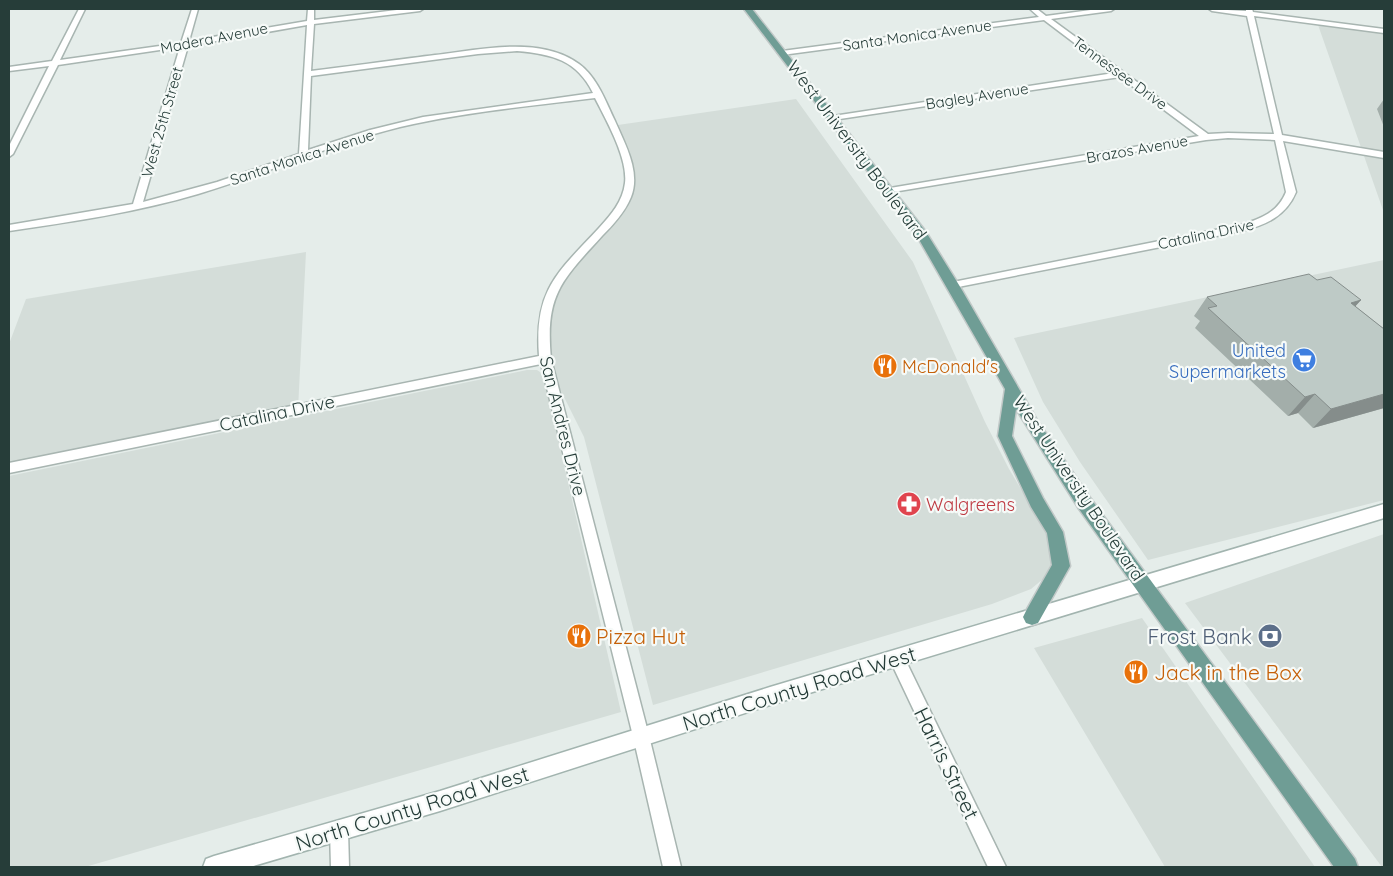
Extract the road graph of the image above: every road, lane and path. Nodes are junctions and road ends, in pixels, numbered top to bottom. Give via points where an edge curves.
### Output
1 (82, 9) edge
2 (195, 9) edge
3 (311, 9) edge
4 (420, 9) edge
5 (748, 9) edge
6 (1033, 9) edge
7 (1111, 9) edge
8 (1212, 9) edge
9 (1249, 11) edge
10 (1044, 18) junction
11 (311, 22) junction
12 (1384, 31) edge
13 (184, 44) junction
14 (782, 52) junction
15 (54, 63) junction
16 (9, 69) edge
17 (307, 74) junction
18 (1122, 74) junction
19 (597, 95) junction
20 (833, 118) junction
21 (1206, 137) junction
22 (1280, 138) junction
23 (9, 154) edge
24 (303, 155) junction
25 (1384, 155) edge
26 (890, 191) junction
27 (137, 206) junction
28 (9, 228) edge
29 (953, 285) junction
30 (545, 359) junction
31 (1012, 389) junction
32 (9, 468) edge
33 (1384, 511) edge
34 (1144, 585) junction
35 (1032, 617) junction
36 (898, 658) junction
37 (641, 736) junction
38 (340, 830) junction
39 (214, 867) edge
40 (340, 867) edge
41 (672, 867) edge
42 (997, 867) edge
43 (1347, 867) edge

1 - 15 street
2 - 13 street, West 25th Street
3 - 11 street
4 - 11 street, Madera Avenue
5 - 14 main road, West University Boulevard
6 - 10 street, Tennessee Drive
7 - 10 street, Santa Monica Avenue
8 - 9 street
9 - 12 street
9 - 22 street, Catalina Drive
10 - 14 street, Santa Monica Avenue
10 - 18 street, Tennessee Drive
11 - 13 street, Madera Avenue
11 - 17 street
13 - 15 street, Madera Avenue
13 - 27 street, West 25th Street
14 - 20 main road, West University Boulevard
15 - 16 street, Madera Avenue
15 - 23 street
17 - 19 street, San Andres Drive via 523,49 572,61 586,72
17 - 24 street
18 - 20 street, Bagley Avenue
18 - 21 street, Tennessee Drive
19 - 24 street, Santa Monica Avenue via 424,120
19 - 30 street, San Andres Drive via 627,163 630,182 619,212 564,270 552,292 544,316
20 - 26 main road, West University Boulevard
21 - 22 street, Brazos Avenue via 1250,134
21 - 26 street, Brazos Avenue
22 - 25 street, Brazos Avenue
22 - 29 street, Catalina Drive via 1291,192 1284,206 1260,222
24 - 27 street, Santa Monica Avenue via 195,192
26 - 29 main road, West University Boulevard via 934,252
27 - 28 street, Santa Monica Avenue
29 - 31 main road, West University Boulevard
30 - 32 street, Catalina Drive
30 - 37 street, San Andres Drive
31 - 34 main road, West University Boulevard via 1085,504
31 - 35 main road via 1006,436 1055,532 1061,566
33 - 34 main road, North County Road West
34 - 35 main road, North County Road West
34 - 43 main road, West University Boulevard
35 - 36 main road, North County Road West
36 - 37 main road, North County Road West
36 - 42 street, Harris Street
37 - 38 main road, North County Road West
37 - 41 street, San Andres Drive
38 - 39 main road, North County Road West
38 - 40 street

